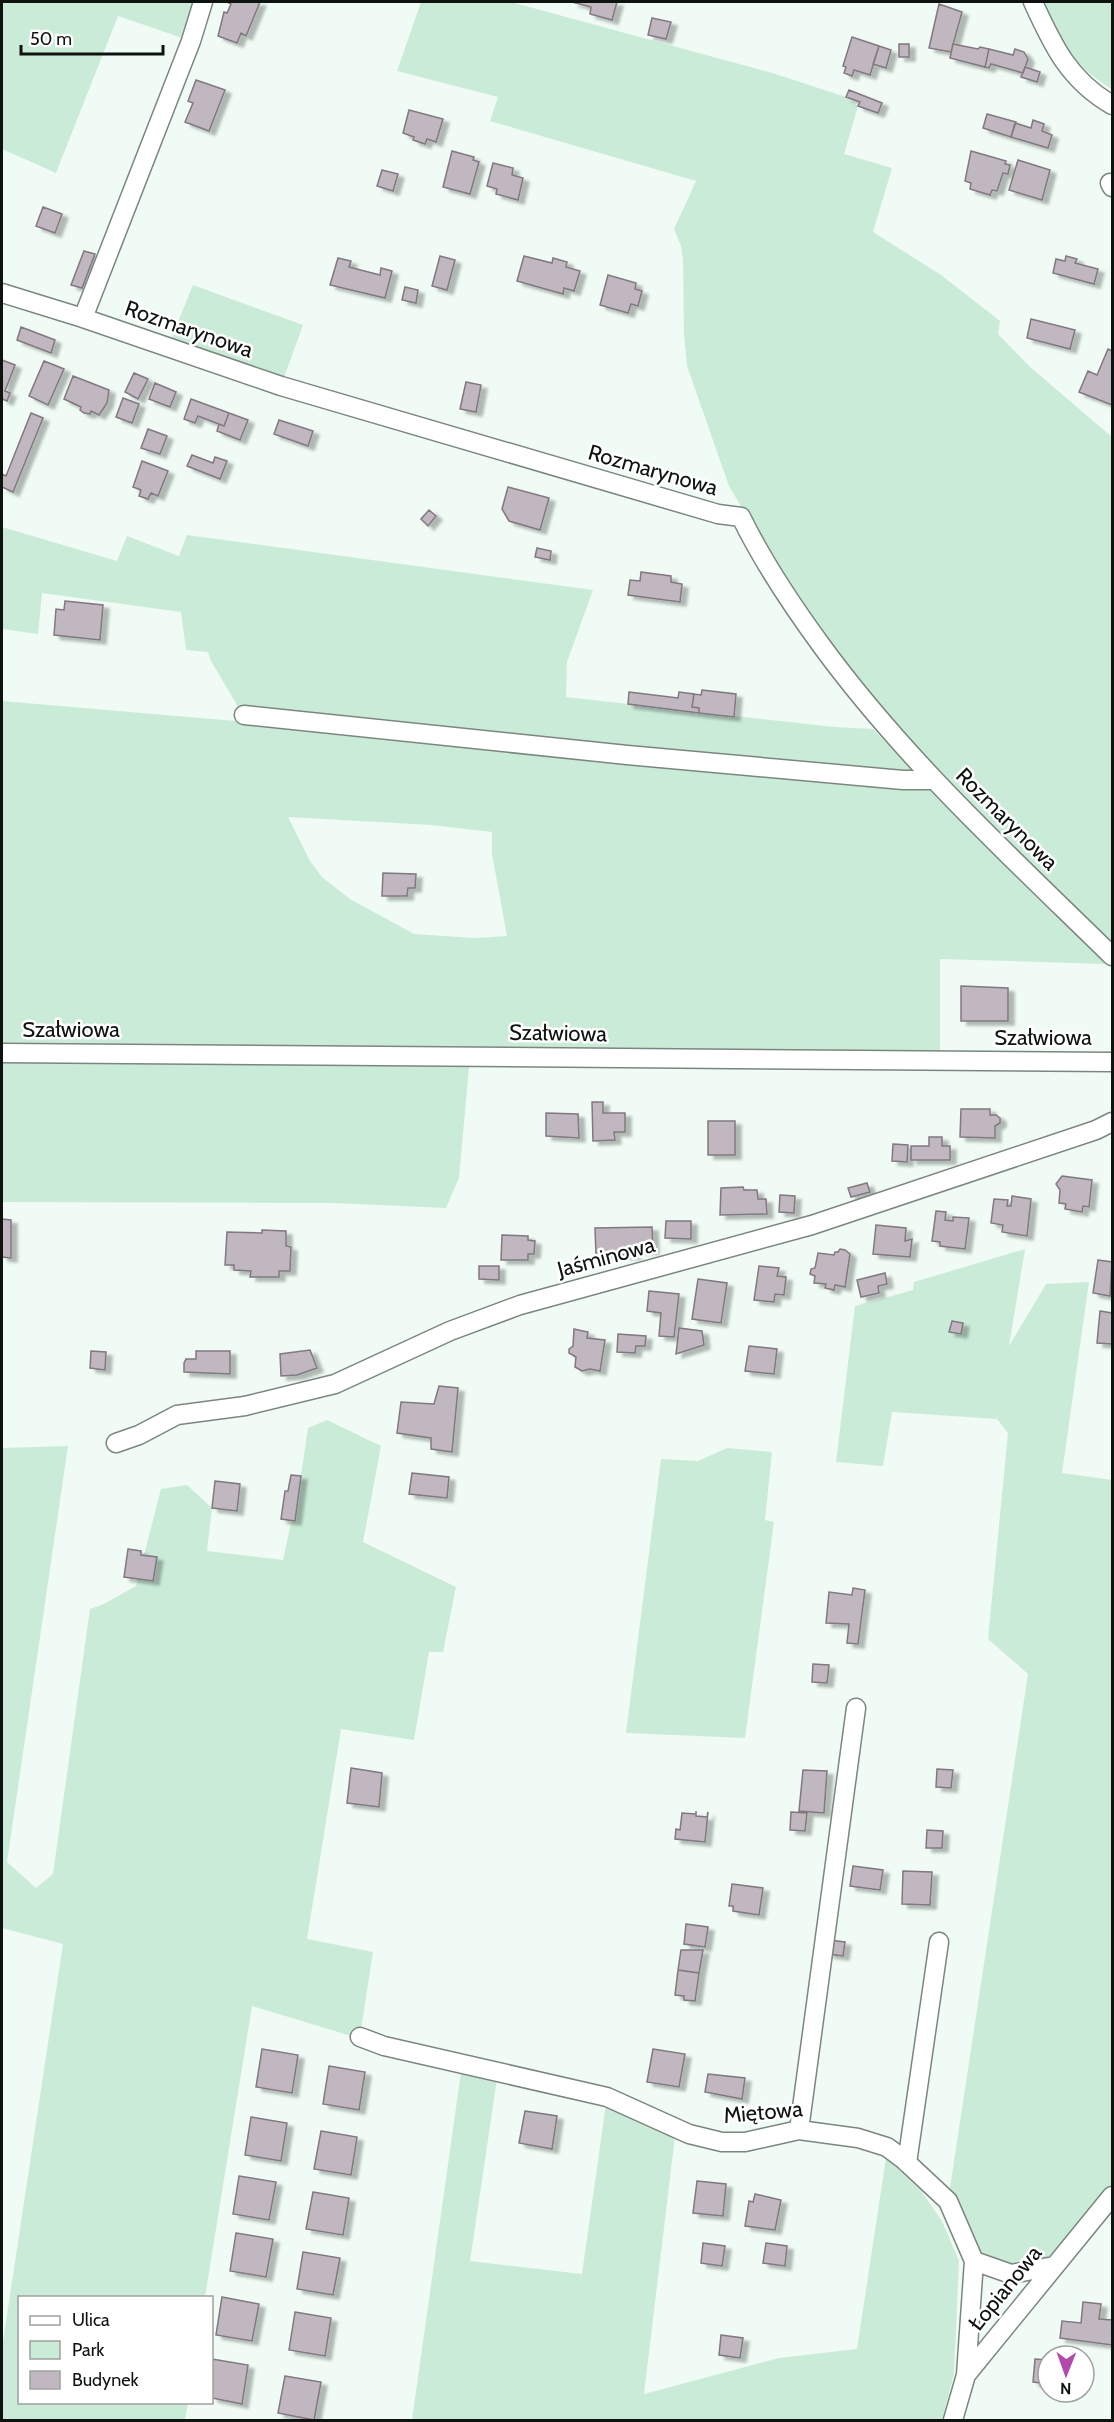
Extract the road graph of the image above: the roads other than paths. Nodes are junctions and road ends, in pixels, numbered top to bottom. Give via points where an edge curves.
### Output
1 (203, 2) edge
2 (1033, 2) edge
3 (1113, 105) edge
4 (2, 293) edge
5 (83, 318) junction
6 (244, 715) dead end
7 (934, 780) junction
8 (1113, 956) edge
9 (2, 1053) edge
10 (1113, 1062) edge
11 (1113, 1122) edge
12 (116, 1443) dead end
13 (856, 1708) dead end
14 (939, 1942) dead end
15 (360, 2037) dead end
16 (799, 2130) junction
17 (908, 2163) junction
18 (1113, 2196) edge
19 (974, 2261) junction
20 (1054, 2266) junction
21 (966, 2375) junction
22 (953, 2421) edge

1 - 5 street via 192,41
2 - 3 street via 1063,63 1099,98
4 - 5 street, Rozmarynowa
5 - 7 street, Rozmarynowa via 354,409 741,517 818,641 852,687
6 - 7 street via 627,755
7 - 8 street, Rozmarynowa
9 - 10 street, Szałwiowa
11 - 12 street, Jaśminowa via 812,1225 520,1305 450,1331 335,1384 245,1406 177,1415
13 - 16 street
14 - 17 street
15 - 16 street, Miętowa via 384,2046 607,2097 689,2134 722,2142 745,2142
16 - 17 street, Miętowa via 858,2138 887,2147
17 - 19 street, Miętowa via 948,2201
18 - 20 street, Łopianowa
19 - 20 street via 1011,2274
19 - 21 street, Miętowa
20 - 21 street, Łopianowa
21 - 22 street, Łopianowa

